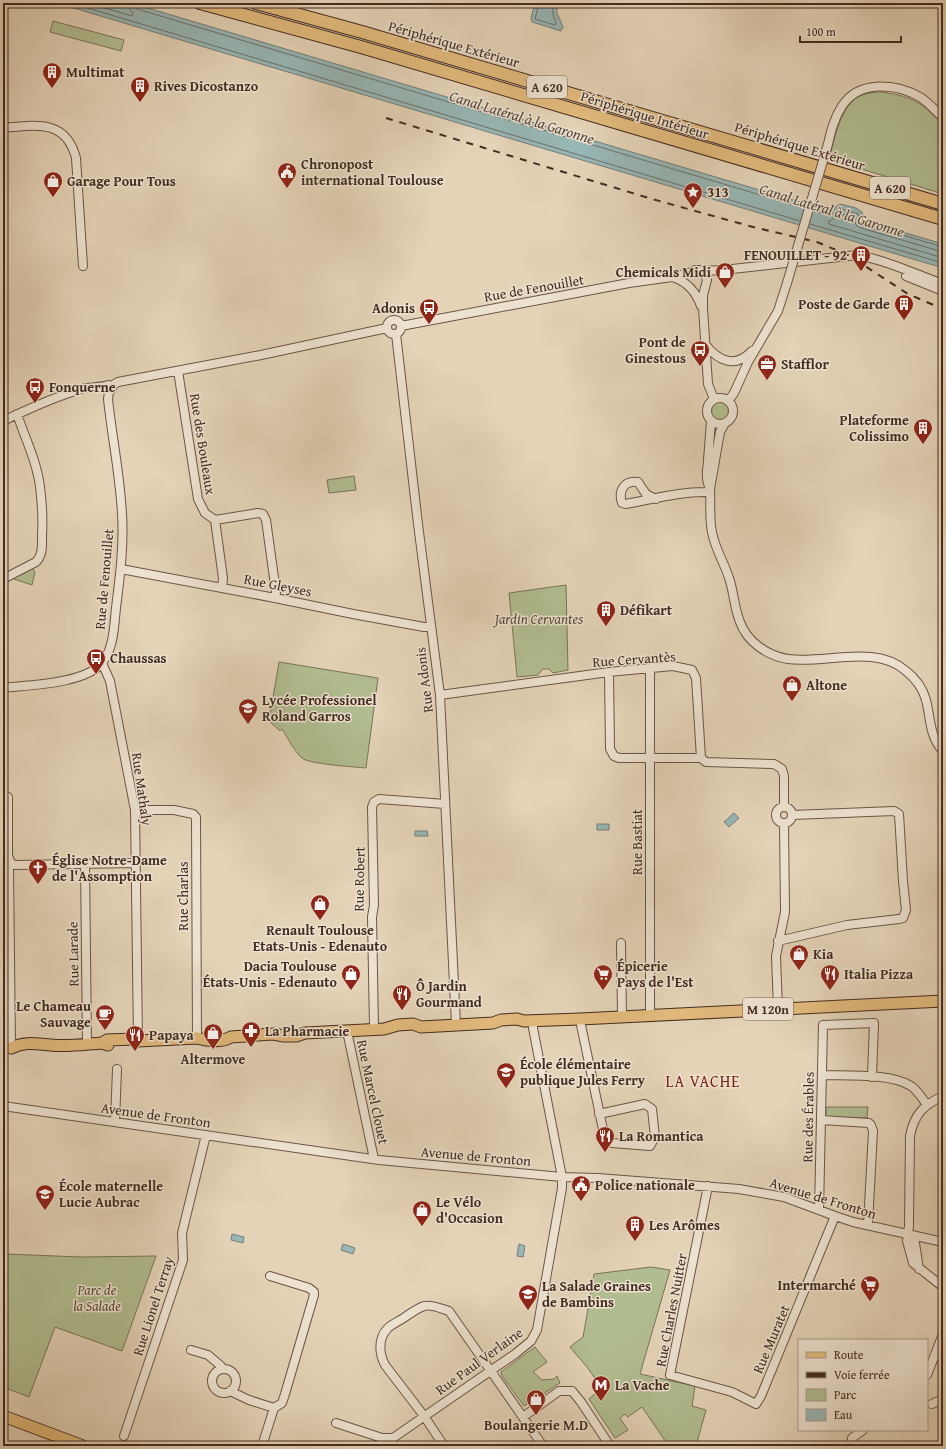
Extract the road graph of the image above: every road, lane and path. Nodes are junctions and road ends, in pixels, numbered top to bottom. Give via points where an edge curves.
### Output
1 (200, 3) edge
2 (256, 3) edge
3 (943, 118) edge
4 (3, 128) edge
5 (943, 204) edge
6 (943, 220) edge
7 (848, 255) junction
8 (83, 266) dead end
9 (723, 270) junction
10 (701, 271) junction
11 (689, 273) junction
12 (672, 277) junction
13 (943, 284) edge
14 (687, 285) junction
15 (706, 285) junction
16 (943, 290) edge
17 (694, 291) junction
18 (703, 308) junction
19 (401, 326) junction
20 (387, 328) junction
21 (396, 334) junction
22 (760, 342) junction
23 (705, 344) junction
24 (178, 371) junction
25 (109, 388) junction
26 (714, 399) junction
27 (728, 401) junction
28 (17, 414) junction
29 (3, 421) edge
30 (711, 421) junction
31 (725, 423) junction
32 (710, 491) junction
33 (656, 499) dead end
34 (215, 520) junction
35 (121, 569) junction
36 (3, 579) edge
37 (222, 588) junction
38 (275, 598) junction
39 (431, 627) junction
40 (102, 663) junction
41 (650, 668) junction
42 (609, 672) junction
43 (3, 688) edge
44 (440, 695) junction
45 (943, 751) edge
46 (650, 758) junction
47 (700, 758) junction
48 (3, 794) edge
49 (445, 804) junction
50 (784, 806) junction
51 (135, 810) junction
52 (792, 815) junction
53 (784, 823) junction
54 (11, 863) junction
55 (85, 863) junction
56 (136, 863) junction
57 (778, 941) junction
58 (621, 943) dead end
59 (943, 1001) edge
60 (778, 1009) junction
61 (650, 1016) junction
62 (622, 1017) junction
63 (580, 1019) junction
64 (528, 1021) junction
65 (456, 1025) junction
66 (374, 1029) junction
67 (347, 1030) junction
68 (197, 1038) junction
69 (138, 1041) junction
70 (87, 1044) junction
71 (7, 1048) edge
72 (117, 1069) dead end
73 (822, 1075) junction
74 (872, 1077) junction
75 (943, 1096) edge
76 (927, 1105) junction
77 (3, 1106) edge
78 (599, 1114) junction
79 (821, 1120) junction
80 (115, 1122) junction
81 (206, 1135) junction
82 (374, 1159) junction
83 (562, 1177) junction
84 (708, 1186) junction
85 (819, 1210) junction
86 (835, 1216) junction
87 (868, 1225) junction
88 (908, 1235) junction
89 (943, 1242) edge
90 (270, 1276) dead end
91 (943, 1287) edge
92 (943, 1334) edge
93 (191, 1350) dead end
94 (221, 1369) junction
95 (491, 1371) junction
96 (928, 1372) edge
97 (230, 1391) junction
98 (943, 1399) edge
99 (756, 1404) joint
100 (932, 1404) dead end
101 (274, 1408) junction
102 (3, 1416) edge
103 (424, 1416) junction
104 (523, 1417) junction
105 (336, 1423) dead end
106 (862, 1431) edge
107 (124, 1436) tunnel mouth
108 (83, 1446) edge
109 (262, 1446) edge
110 (444, 1446) edge
111 (543, 1446) edge
112 (610, 1446) edge
113 (851, 1446) edge

1 - 6 highway, Périphérique Intérieur / A 620 via 361,46
2 - 5 highway, Périphérique Extérieur / A 620
3 - 22 street, bridge via 921,98 882,86 860,90 842,105 833,124 788,283 781,303
4 - 8 street via 49,127 60,131 71,142 76,158
7 - 9 street, Rue de Fenouillet
7 - 13 street via 866,256
7 - 16 street
9 - 10 street, Rue de Fenouillet
9 - 15 street, Rue de Fenouillet via 713,276
10 - 11 street, Rue de Fenouillet
10 - 15 street via 707,277
11 - 12 street, Rue de Fenouillet
11 - 14 street via 686,278
12 - 14 street
12 - 19 street, Rue de Fenouillet
14 - 17 street
15 - 17 street, Rue de Fenouillet via 701,290
15 - 18 street
17 - 18 street
18 - 23 street
19 - 20 street via 392,320 388,322
19 - 21 street
20 - 21 street via 390,333
20 - 24 street
21 - 39 street, Rue Adonis
22 - 23 street via 743,359 736,361 718,357
22 - 27 street
23 - 26 street via 708,384
24 - 25 street via 118,382
24 - 34 street, Rue des Bouleaux via 198,500 205,512
25 - 28 street via 89,387
25 - 35 street, Rue de Fenouillet via 122,513
26 - 27 street
26 - 30 street via 707,408
27 - 31 street via 733,407 733,412 731,419
28 - 29 street
28 - 36 street via 32,454 40,486 42,548 40,558 36,562
30 - 31 street
30 - 32 street via 707,479
31 - 32 street via 720,432
32 - 33 street
32 - 45 street via 712,533 729,577 740,622 748,637 773,655 789,659 868,657 882,658 898,665 913,677 923,692 935,741
34 - 37 street via 223,578
34 - 38 street via 263,514 267,527
35 - 37 street, Rue Gleyses
35 - 40 street, Rue de Fenouillet via 111,645
37 - 38 street, Rue Gleyses
38 - 39 street, Rue Gleyses
39 - 44 street, Rue Adonis
40 - 43 street via 78,677 55,683
40 - 51 street, Rue Mathaly via 110,681
41 - 42 street, Rue Cervantès
41 - 46 street, Rue Bastiat
41 - 47 street, Rue Cervantès via 673,666 692,670 696,678
42 - 44 street, Rue Cervantès
42 - 46 street via 610,749 614,756 619,758
44 - 49 street, Rue Adonis
46 - 47 street
46 - 61 street, Rue Bastiat
47 - 50 street via 706,762 774,764 782,769 784,776
48 - 54 street via 8,797 8,856
49 - 65 street, Rue Adonis
49 - 66 street, Rue Robert via 380,798 372,807
50 - 52 street via 789,808
50 - 53 street via 776,814 779,821
51 - 56 street, Rue Mathaly
51 - 68 street, Rue Charlas via 174,810 196,817
52 - 53 street via 789,821
52 - 57 street via 894,811 899,814 906,915 899,919 847,925
53 - 57 street via 784,912
54 - 55 street
54 - 71 street
55 - 56 street
55 - 70 street, Rue Larade
56 - 69 street, Rue Mathaly
57 - 60 street
58 - 62 street
59 - 60 main road, M 120n
60 - 61 main road, M 120n
61 - 62 main road, M 120n
62 - 63 main road, M 120n
63 - 64 main road, M 120n
63 - 78 street
64 - 65 main road, M 120n via 517,1025 500,1026 493,1023
64 - 83 street, Rue Paul Verlaine via 533,1028
65 - 66 main road, M 120n via 421,1026 416,1030 400,1031 389,1028
66 - 67 main road, M 120n
67 - 68 main road, M 120n via 296,1036 273,1034 231,1037 207,1041
67 - 82 street, Rue Marcel Clouet
68 - 69 main road, M 120n
69 - 70 main road, M 120n via 135,1044
70 - 71 main road, M 120n via 51,1045 44,1049 30,1050
72 - 80 street
73 - 74 street
73 - 74 street, Rue des Érables via 823,1025 874,1023
73 - 79 street, Rue des Érables
74 - 76 street via 888,1078 911,1086
75 - 76 street
76 - 88 street via 914,1121 910,1136
77 - 80 street, Avenue de Fronton
78 - 78 street via 645,1104 652,1109 655,1137 650,1146 612,1143 605,1139
79 - 85 street, Rue des Érables
79 - 87 street via 871,1125 873,1131
80 - 81 street, Avenue de Fronton
81 - 82 street, Avenue de Fronton
81 - 107 street, Rue Lionel Terray via 182,1233 183,1260
82 - 83 street, Avenue de Fronton
83 - 84 street, Avenue de Fronton
83 - 95 street, Rue Paul Verlaine via 538,1330 531,1341
84 - 85 street, Avenue de Fronton via 784,1197
84 - 99 street, Rue Charles Nuitter via 670,1375 732,1392
85 - 86 street, Avenue de Fronton
86 - 87 street, Avenue de Fronton
86 - 99 street, Rue Muratet
87 - 88 street, Avenue de Fronton
88 - 89 street, Avenue de Fronton
88 - 91 street via 907,1241 913,1263
90 - 101 street via 309,1288 314,1292 282,1403
92 - 96 street
93 - 94 street via 208,1356 221,1366
94 - 97 street via 231,1371 235,1376 236,1382
94 - 97 street via 213,1377 213,1384 221,1392
95 - 103 street, Rue Paul Verlaine
95 - 103 street via 449,1312 439,1307 425,1306 387,1329 381,1343 382,1359
95 - 104 street
97 - 101 street
98 - 100 street
101 - 109 street
102 - 108 main road
103 - 105 street, Rue Paul Verlaine via 389,1439
103 - 110 street
104 - 111 street
104 - 112 street via 559,1391 572,1391
106 - 113 street via 852,1438

